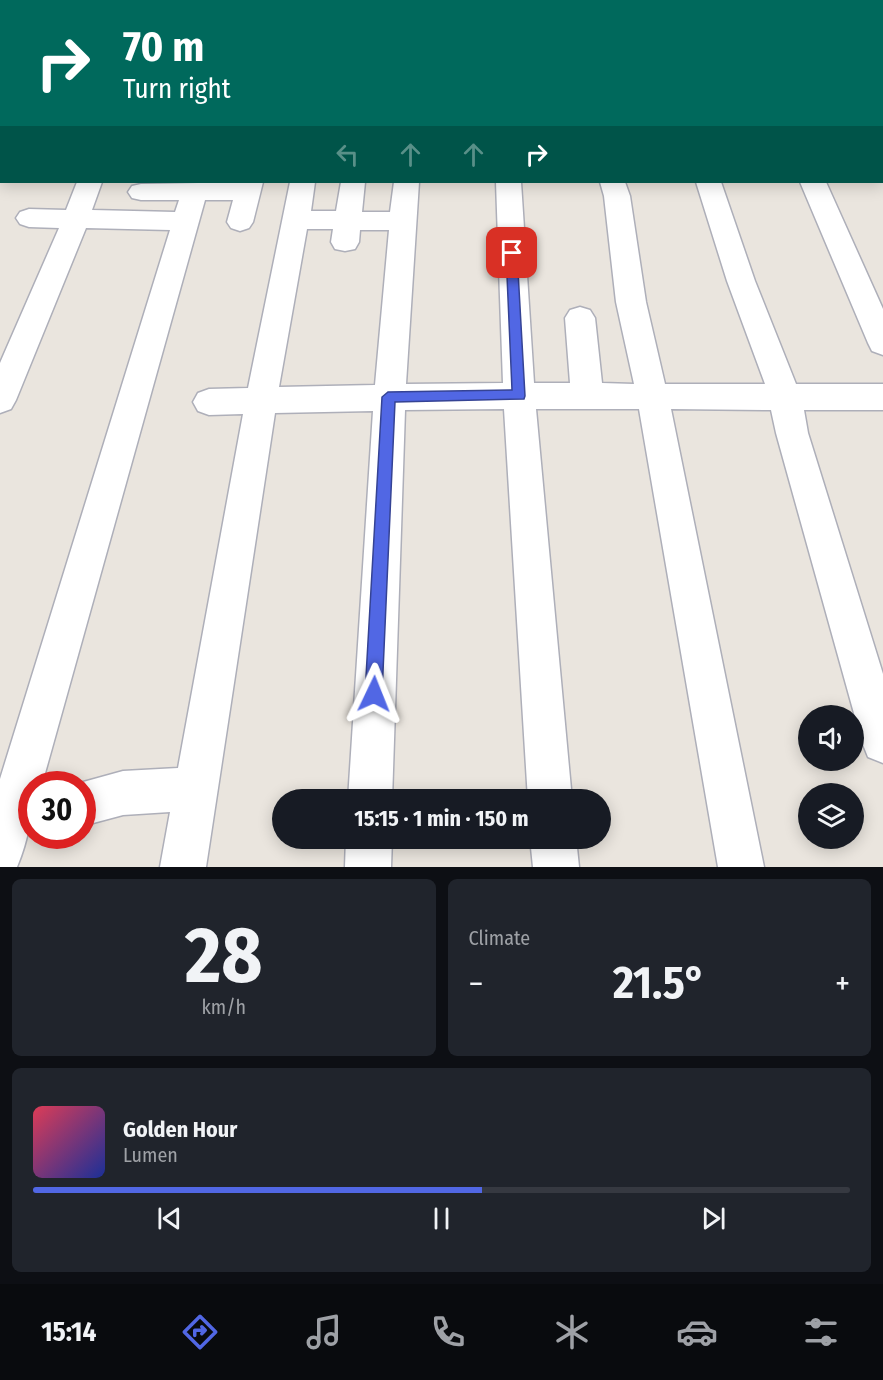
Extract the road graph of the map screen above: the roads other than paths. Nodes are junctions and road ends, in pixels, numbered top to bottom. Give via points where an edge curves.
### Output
1 (89, 183) edge
2 (303, 183) edge
3 (353, 183) edge
4 (406, 183) edge
5 (508, 183) edge
6 (613, 183) edge
7 (709, 183) edge
8 (813, 183) edge
9 (249, 186) edge
10 (143, 187) edge
11 (190, 206) junction
12 (29, 218) dead end
13 (76, 219) junction
14 (294, 220) junction
15 (403, 220) junction
16 (129, 221) junction
17 (240, 222) dead end
18 (346, 232) junction
19 (580, 318) dead end
20 (883, 343) edge
21 (587, 395) junction
22 (652, 395) junction
23 (519, 396) junction
24 (785, 396) junction
25 (388, 397) junction
26 (883, 397) edge
27 (0, 399) edge
28 (261, 401) junction
29 (209, 402) dead end
30 (883, 742) edge
31 (32, 771) edge
32 (196, 789) junction
33 (370, 789) edge
34 (549, 789) edge
35 (96, 800) edge
36 (18, 815) edge
37 (369, 849) edge
38 (555, 849) edge
39 (0, 853) edge
40 (183, 867) edge
41 (368, 867) edge
42 (556, 867) edge
43 (741, 867) edge

1 - 13 street
2 - 14 street
3 - 18 street
4 - 15 street
5 - 23 street
6 - 22 street via 631,302
7 - 24 street
8 - 20 street
9 - 11 street
9 - 17 street
10 - 11 street
10 - 16 street
11 - 16 street
11 - 31 street
12 - 13 street
13 - 16 street
13 - 27 street
14 - 18 street
14 - 28 street
15 - 18 street
15 - 25 street
19 - 21 street
21 - 22 street
21 - 23 street
22 - 24 street
22 - 43 street
23 - 25 street
23 - 34 street
24 - 26 street
24 - 30 street via 795,443
25 - 28 street
25 - 33 street
28 - 29 street
28 - 32 street
32 - 35 street via 123,793
32 - 40 street
36 - 39 street
37 - 41 street
38 - 42 street

